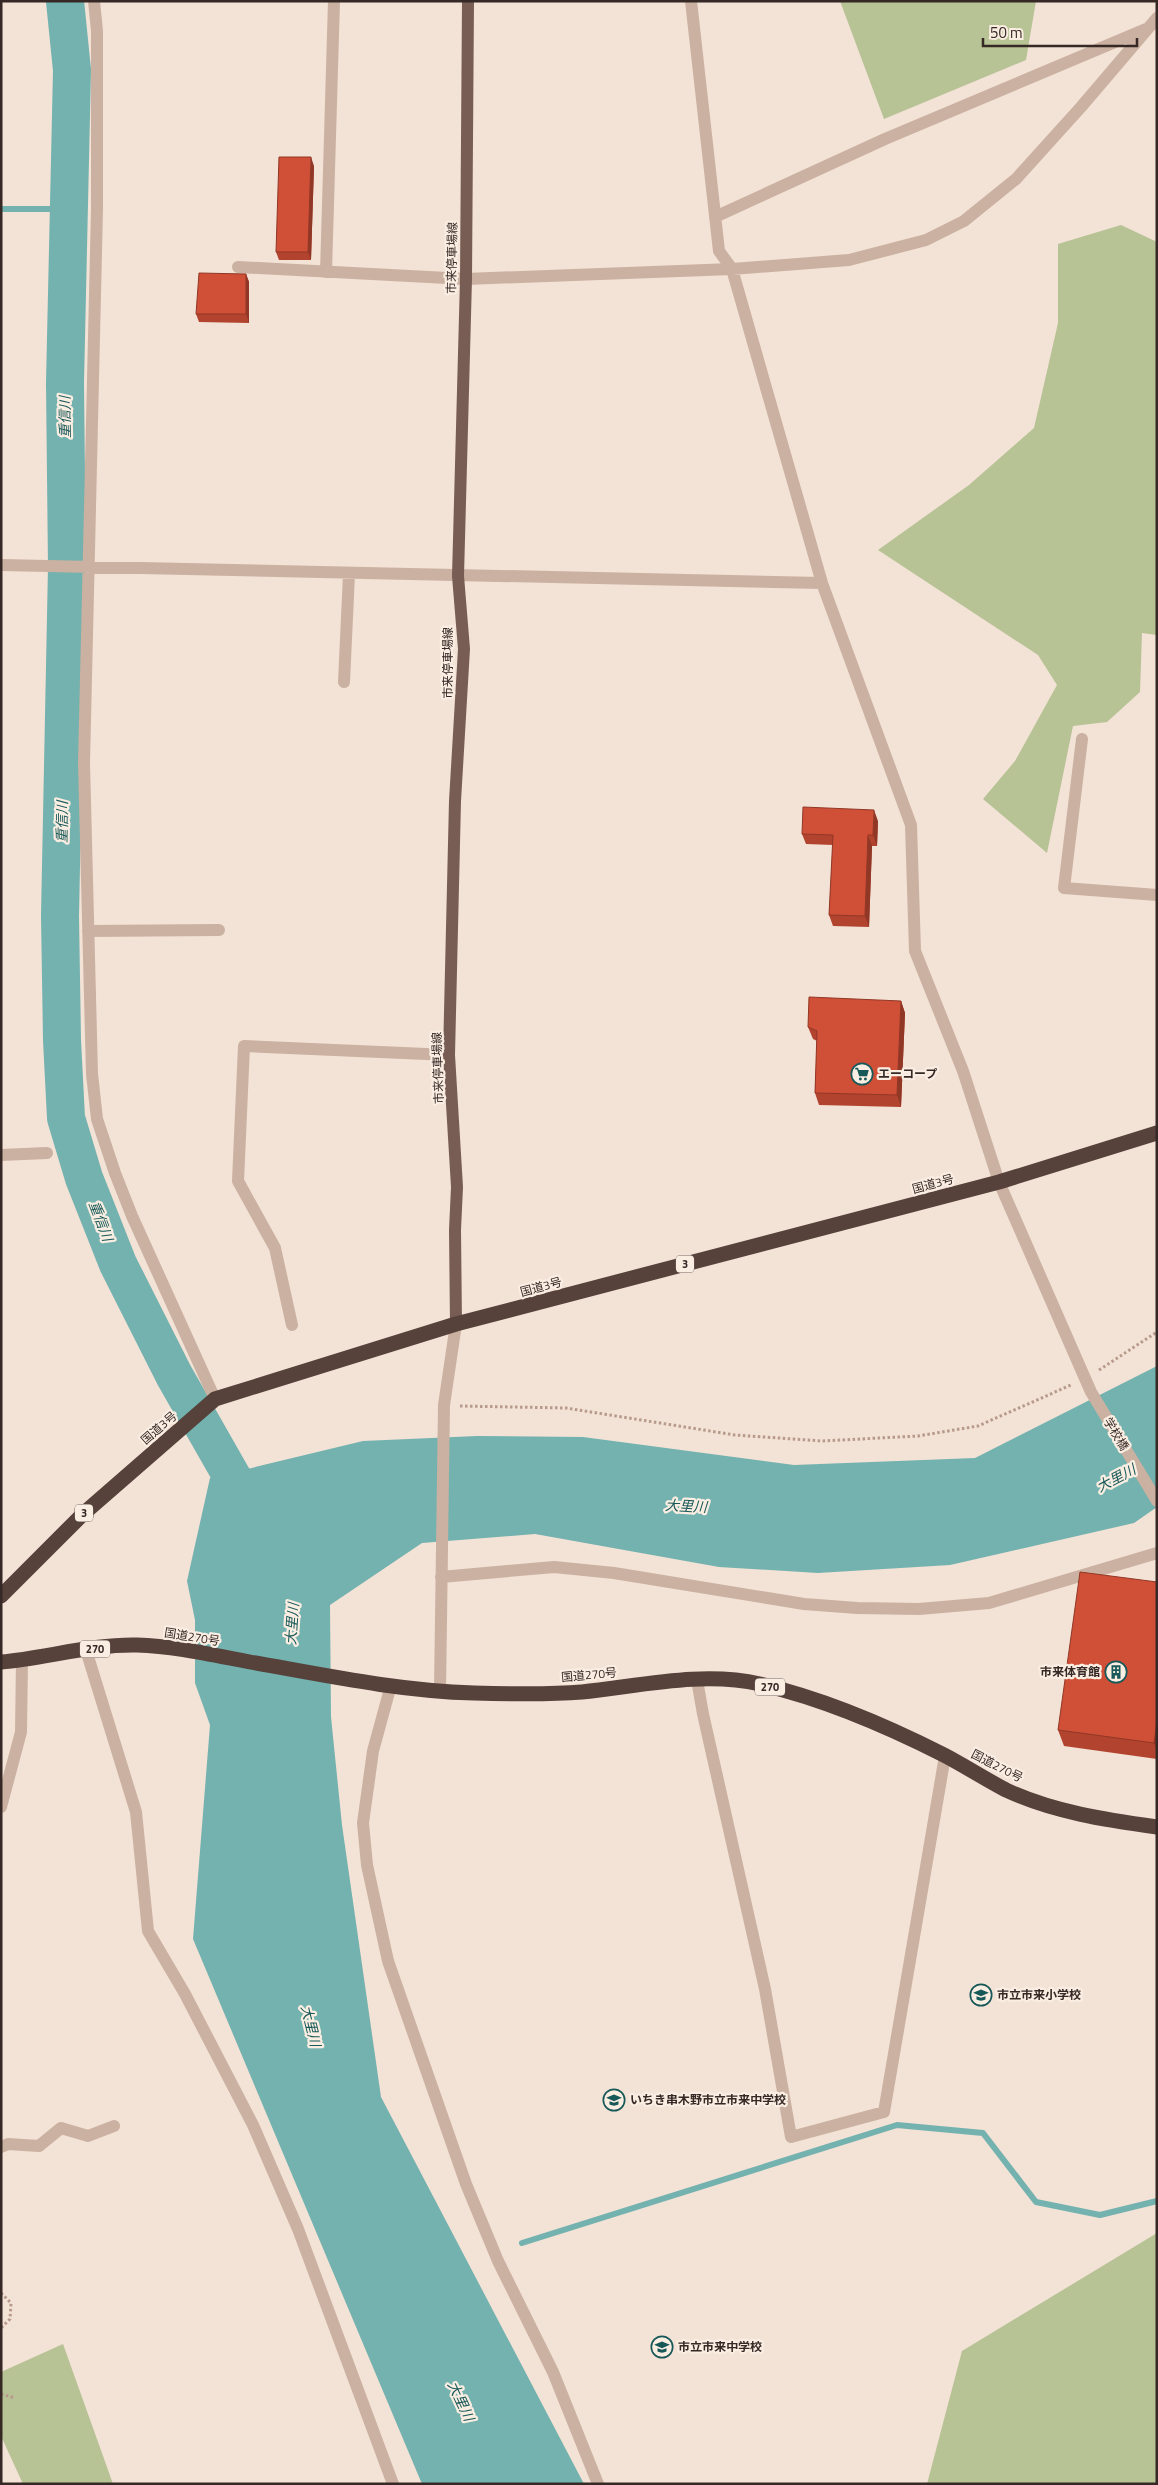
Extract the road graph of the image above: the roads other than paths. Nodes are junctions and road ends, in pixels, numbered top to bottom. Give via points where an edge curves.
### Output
1 (94, 1) edge
2 (334, 1) edge
3 (468, 1) edge
4 (691, 1) edge
5 (1157, 18) edge
6 (1148, 28) junction
7 (715, 217) junction
8 (238, 267) dead end
9 (732, 269) junction
10 (326, 272) junction
11 (466, 279) junction
12 (1, 565) edge
13 (90, 568) junction
14 (349, 574) junction
15 (458, 576) junction
16 (822, 583) junction
17 (344, 682) dead end
18 (1082, 739) dead end
19 (1157, 895) edge
20 (219, 930) dead end
21 (88, 931) junction
22 (449, 1055) junction
23 (1157, 1134) edge
24 (46, 1153) dead end
25 (1, 1155) edge
26 (999, 1182) junction
27 (456, 1324) junction
28 (292, 1325) dead end
29 (215, 1399) junction
30 (1157, 1501) edge
31 (1157, 1553) edge
32 (441, 1572) junction
33 (1, 1596) edge
34 (86, 1650) junction
35 (22, 1660) junction
36 (1, 1662) edge
37 (698, 1680) junction
38 (391, 1686) junction
39 (440, 1690) junction
40 (945, 1756) junction
41 (1, 1807) edge
42 (1157, 1827) edge
43 (114, 2126) dead end
44 (1, 2147) edge
45 (393, 2484) edge
46 (598, 2484) edge

1 - 13 street via 97,31 97,209
2 - 10 street
3 - 11 main road, 市来停車場線
4 - 7 street, 学校橋
5 - 6 street
6 - 7 street via 885,139
6 - 9 street via 1016,179 964,221 926,240 849,260
7 - 9 street, 学校橋 via 719,251
8 - 10 street
9 - 11 street
9 - 16 street, 学校橋
10 - 11 street
11 - 15 main road, 市来停車場線
12 - 13 street
13 - 14 street
13 - 21 street via 84,763
14 - 15 street
14 - 17 street
15 - 16 street
15 - 22 main road, 市来停車場線 via 464,649 455,801
16 - 26 street, 学校橋 via 910,825 915,951 963,1071
18 - 19 street via 1064,888
20 - 21 street
21 - 29 street via 92,1074 97,1119 132,1216
22 - 27 main road, 市来停車場線 via 457,1187
22 - 28 street via 244,1046 238,1181 275,1248
23 - 26 highway, 国道3号 / 3
24 - 25 street
26 - 27 highway, 国道3号 / 3
26 - 30 street, 学校橋 via 1091,1392
27 - 29 highway, 国道3号 / 3
27 - 32 street via 444,1412
29 - 33 highway, 国道3号 / 3 via 83,1514
31 - 32 street via 989,1603 919,1609 804,1604 614,1573 554,1567
32 - 39 street
34 - 35 highway, 国道270号 / 270
34 - 38 highway, 国道270号 / 270 via 136,1645 189,1651
34 - 45 street via 136,1812 148,1931 185,1994 252,2125 298,2229
35 - 36 highway, 国道270号 / 270
35 - 41 street via 21,1732
37 - 39 highway, 国道270号 / 270 via 532,1694
37 - 40 highway, 国道270号 / 270 via 733,1679 759,1684 841,1708 876,1721
37 - 40 street via 765,1989 791,2137 884,2112
38 - 39 highway, 国道270号 / 270
38 - 46 street via 372,1751 364,1823 367,1864 388,1961 466,2184 498,2261 553,2372
40 - 42 highway, 国道270号 / 270 via 1006,1790 1048,1805
43 - 44 street via 88,2136 61,2128 39,2146 8,2144

